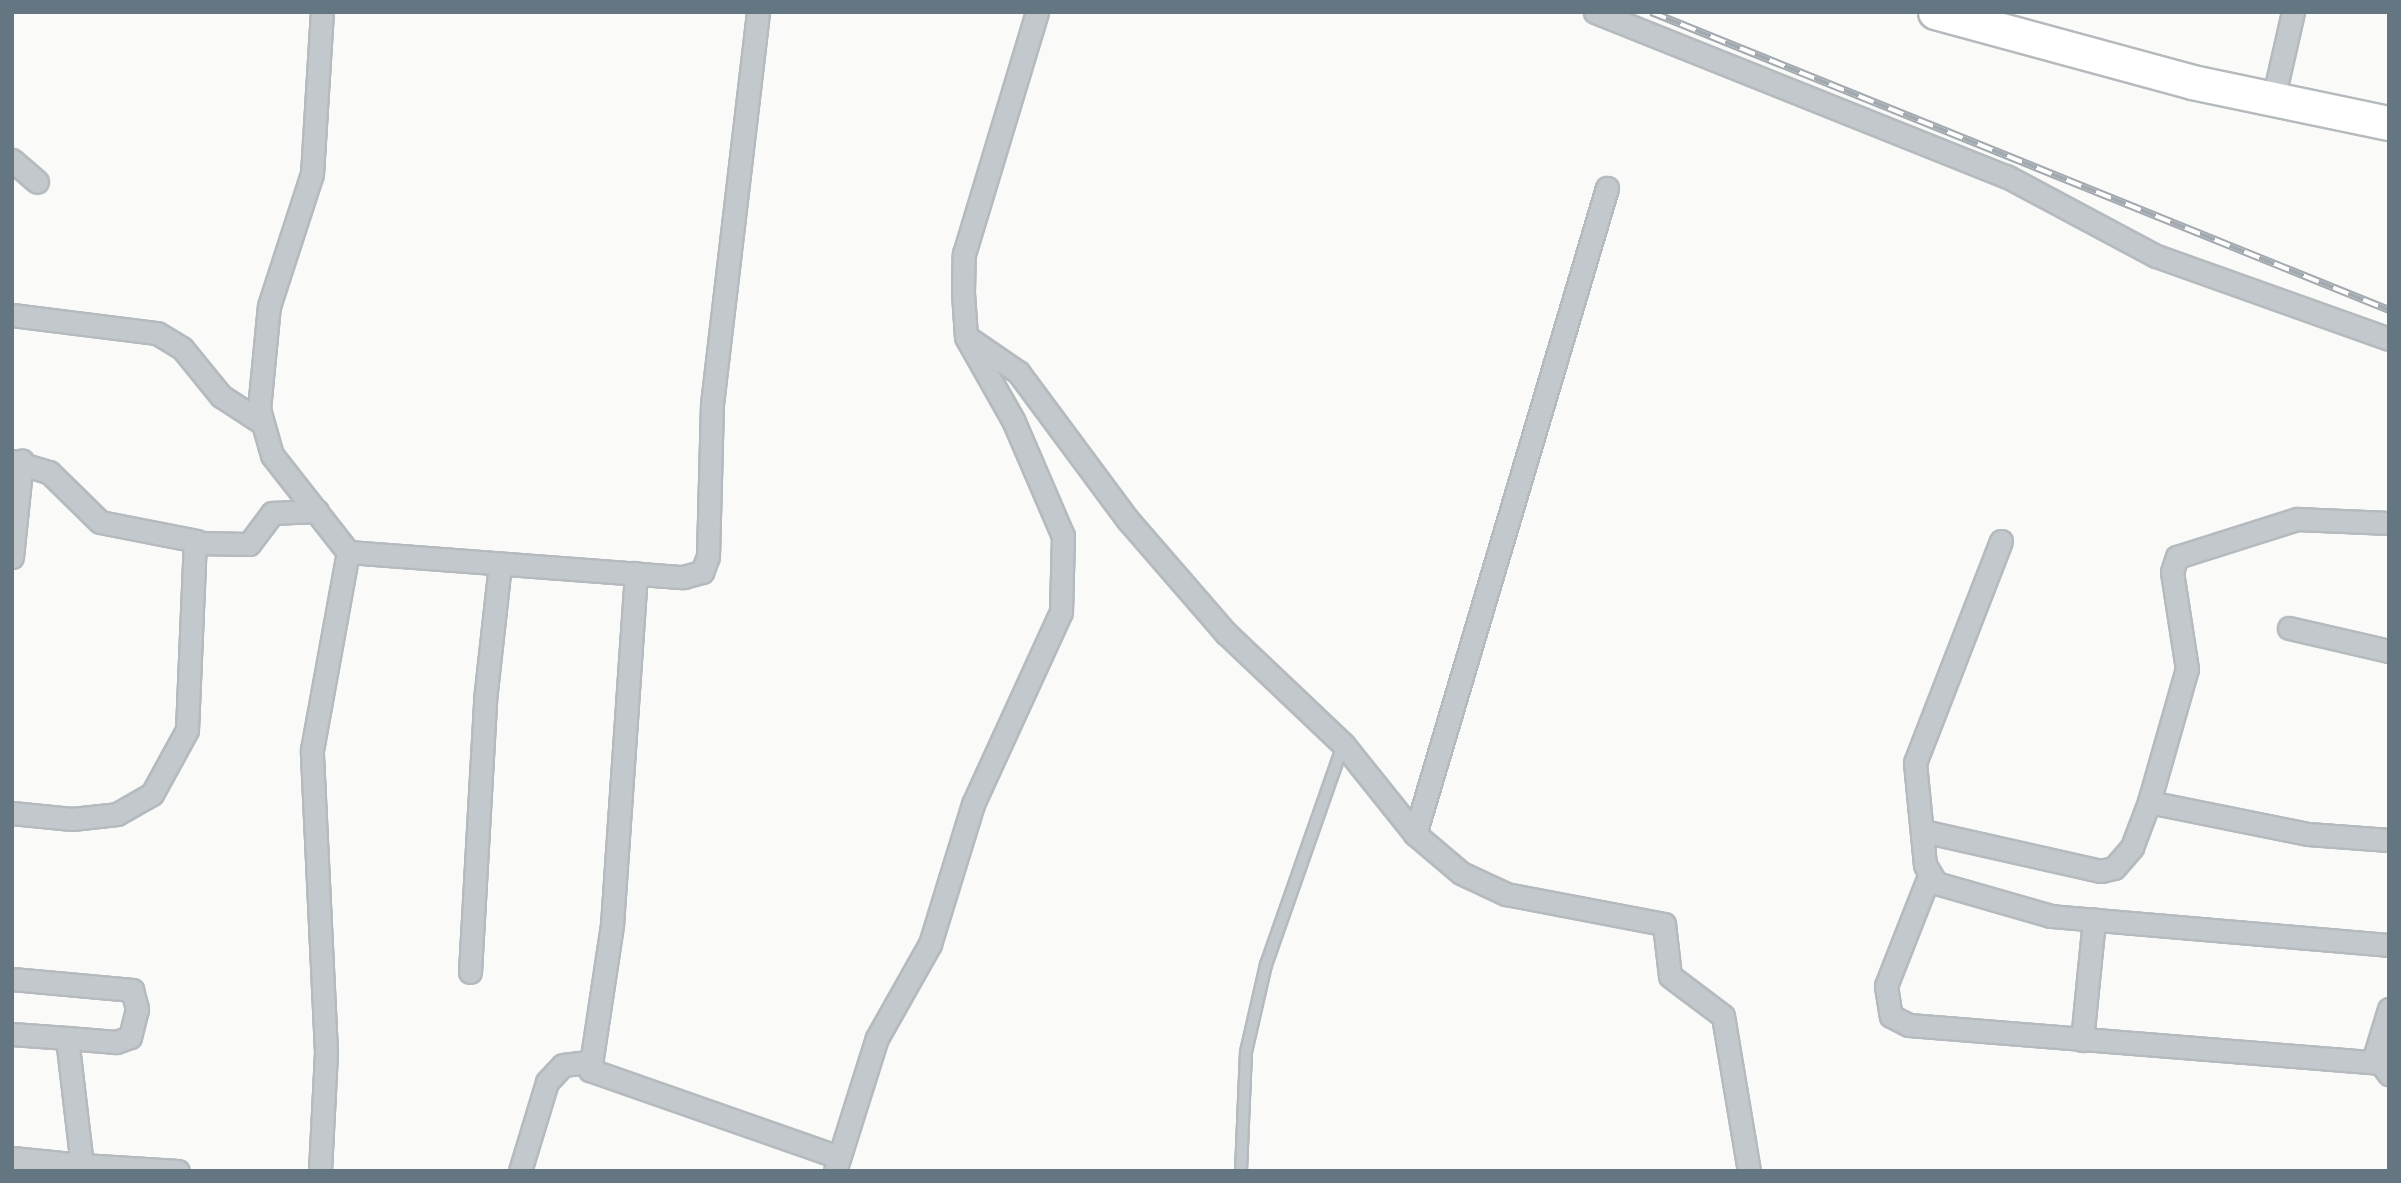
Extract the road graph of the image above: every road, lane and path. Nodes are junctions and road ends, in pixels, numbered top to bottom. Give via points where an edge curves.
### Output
1 (322, 12) edge
2 (758, 12) edge
3 (1037, 12) edge
4 (1595, 12) edge
5 (1935, 12) edge
6 (2293, 12) edge
7 (2273, 100) junction
8 (2389, 123) edge
9 (12, 160) edge
10 (37, 182) dead end
11 (1607, 188) dead end
12 (12, 315) edge
13 (966, 337) junction
14 (2389, 339) edge
15 (261, 422) junction
16 (17, 461) edge
17 (317, 511) junction
18 (2389, 523) edge
19 (197, 541) junction
20 (2001, 541) dead end
21 (348, 552) junction
22 (12, 557) edge
23 (500, 564) junction
24 (636, 573) junction
25 (2289, 628) dead end
26 (2389, 651) edge
27 (1343, 744) junction
28 (2149, 802) junction
29 (12, 813) edge
30 (1923, 831) junction
31 (1415, 834) junction
32 (2389, 840) edge
33 (1929, 876) junction
34 (2094, 920) junction
35 (2389, 945) edge
36 (470, 972) dead end
37 (12, 979) edge
38 (2389, 1009) edge
39 (12, 1034) edge
40 (67, 1038) junction
41 (2082, 1040) junction
42 (588, 1062) junction
43 (2383, 1069) edge
44 (12, 1158) edge
45 (837, 1164) edge
46 (82, 1166) junction
47 (178, 1171) edge
48 (320, 1171) edge
49 (520, 1171) edge
50 (1241, 1171) edge
51 (1749, 1171) edge

1 - 15 street via 312,174 269,306
2 - 24 street via 712,404 708,556 693,576
3 - 13 street via 964,254
4 - 14 street via 2006,176 2156,256
5 - 7 main road
6 - 7 street
7 - 8 main road
9 - 10 street
11 - 31 street
12 - 15 street via 157,333 182,348 221,396
13 - 27 street via 1018,372 1128,520 1226,633
13 - 45 street via 1013,420 1063,536 1061,612 973,804 930,944 877,1038
15 - 17 street via 272,455
16 - 19 street via 55,477 100,523
16 - 22 street
17 - 19 street via 272,513 249,544
17 - 21 street
18 - 28 street via 2297,519 2177,556 2172,572 2187,669
19 - 29 street via 187,730 152,794 117,814 72,819
20 - 30 street via 1915,763
21 - 23 street
21 - 48 street via 312,750 326,1052
23 - 24 street
23 - 36 street via 485,700
24 - 42 street via 607,974
25 - 26 street
27 - 31 street
27 - 50 lane via 1266,965 1246,1052
28 - 30 street via 2123,859 2101,871
28 - 32 street via 2308,834
30 - 33 street
31 - 51 street via 1461,873 1506,894 1664,924 1670,976 1723,1016
33 - 34 street via 1947,888 2051,916
33 - 41 street via 1886,986 1891,1016 1932,1029
34 - 35 street
34 - 41 street
37 - 40 street via 132,990 137,1020 130,1037 116,1042
38 - 43 street
39 - 40 street
40 - 46 street
41 - 43 street
42 - 45 street via 605,1078 693,1102
42 - 49 street via 563,1065 547,1082
44 - 46 street
46 - 47 street

